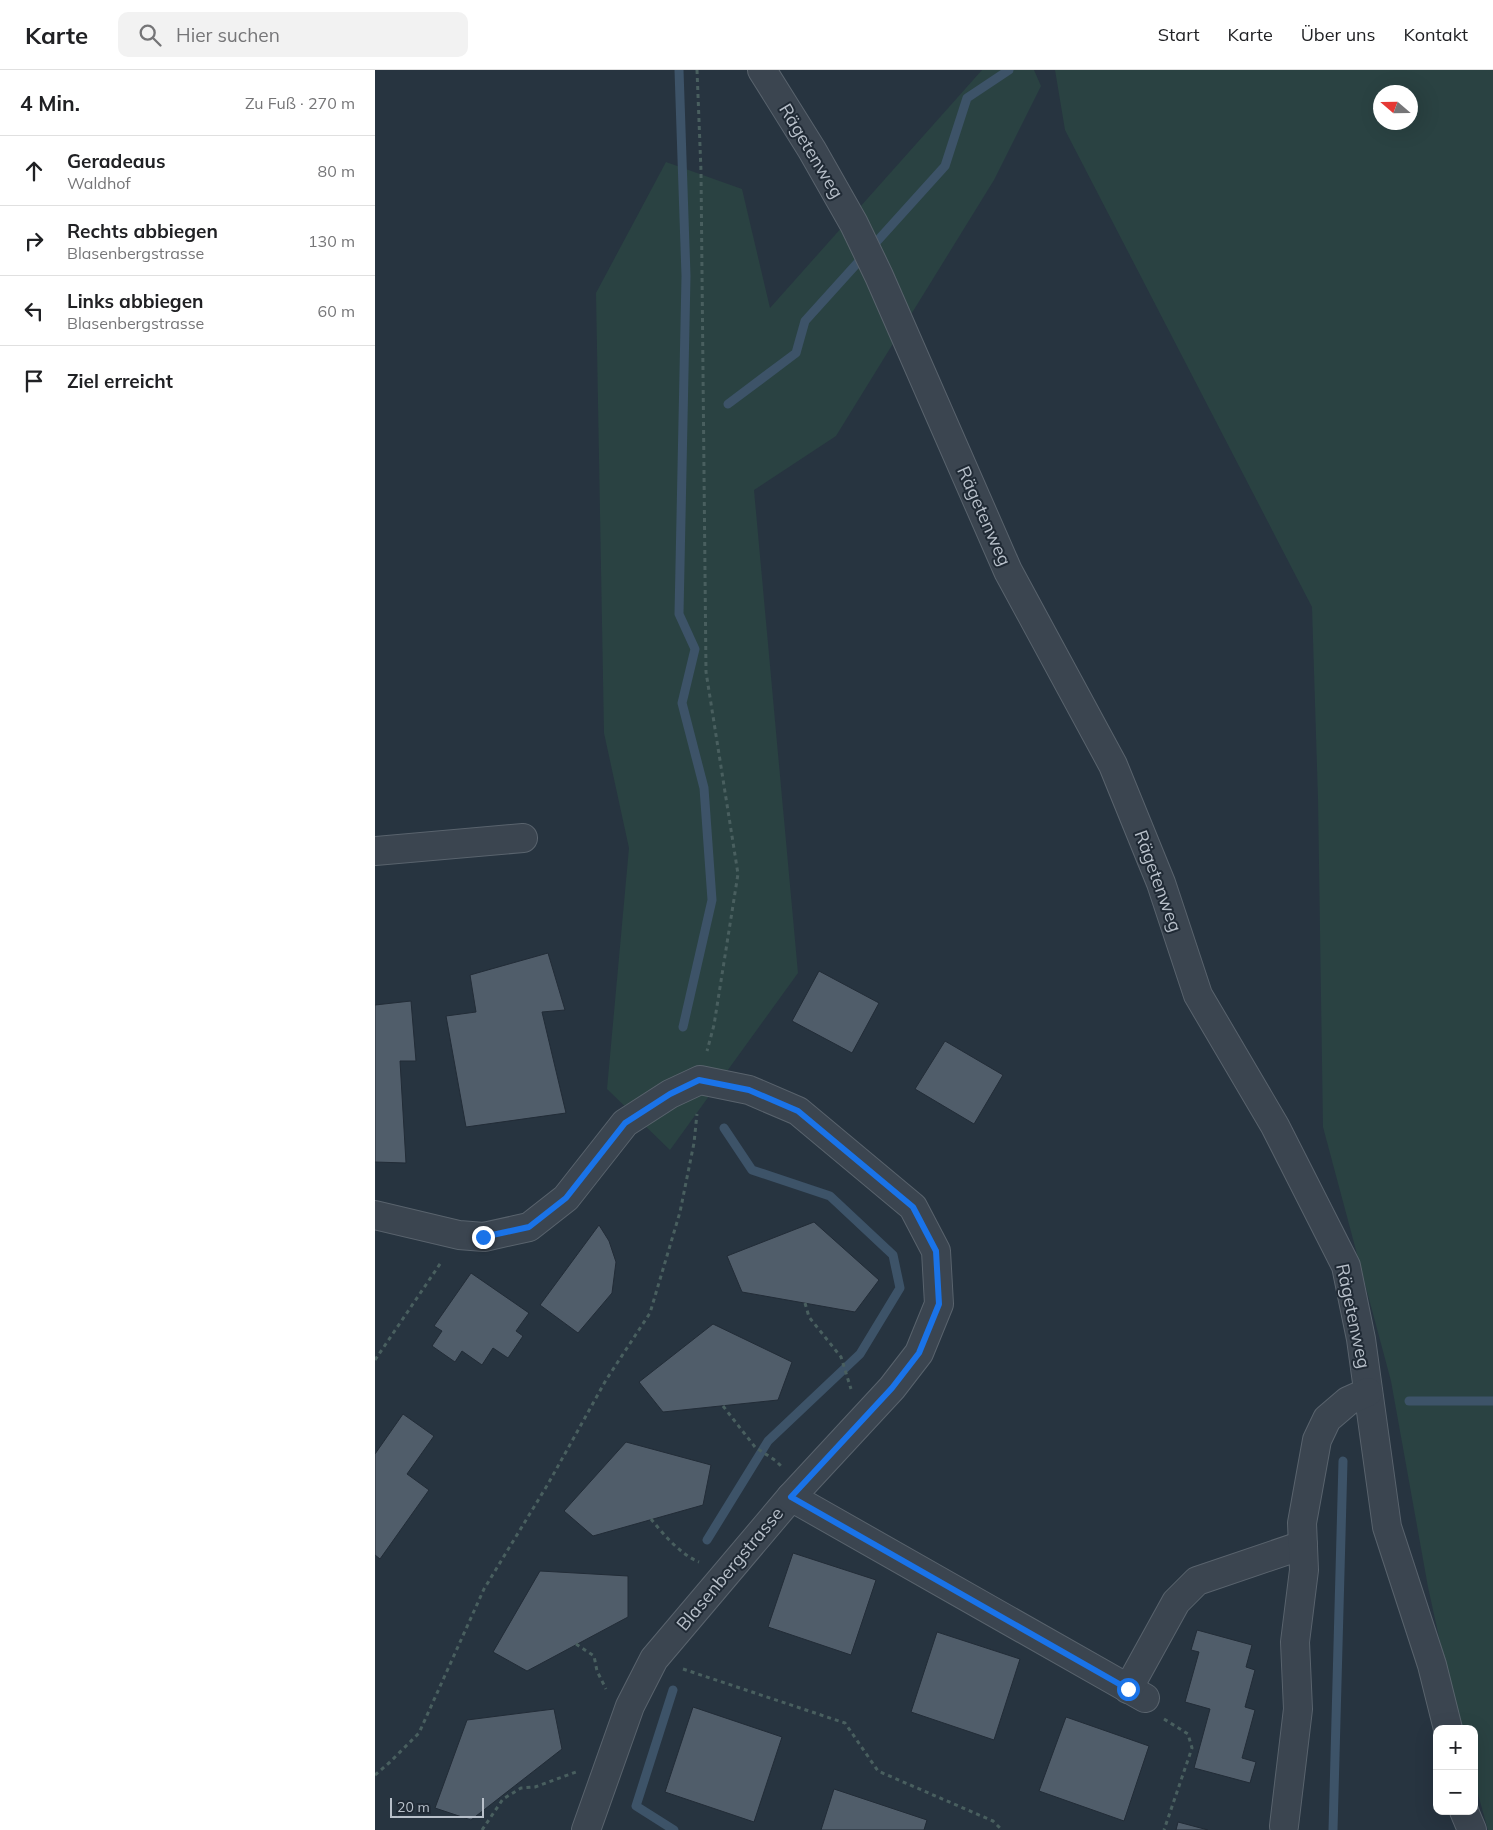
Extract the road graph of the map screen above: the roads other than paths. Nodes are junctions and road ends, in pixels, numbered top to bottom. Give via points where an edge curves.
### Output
1 (762, 70) edge
2 (523, 838) dead end
3 (375, 852) edge
4 (375, 1215) edge
5 (1368, 1392) junction
6 (791, 1497) junction
7 (1303, 1545) junction
8 (1446, 1725) edge
9 (1466, 1815) edge
10 (1283, 1826) dead end
11 (585, 1830) edge
12 (1472, 1830) edge

1 - 5 street, Rägetenweg via 854,224 1008,572 1113,765 1161,883 1198,996 1275,1126 1346,1266
2 - 3 street
4 - 6 street, Blasenbergstrasse via 459,1235 483,1237 529,1227 566,1198 625,1123 699,1080 749,1090 798,1111 913,1207 936,1251 939,1304 919,1353 892,1388
5 - 7 street via 1348,1401 1327,1419 1317,1440 1302,1522
5 - 8 street, Rägetenweg via 1387,1527 1432,1665
6 - 7 street via 1137,1693 1176,1602 1197,1581
6 - 11 street, Blasenbergstrasse via 655,1659 630,1706
7 - 10 street via 1304,1570 1295,1642 1298,1709
9 - 12 street

